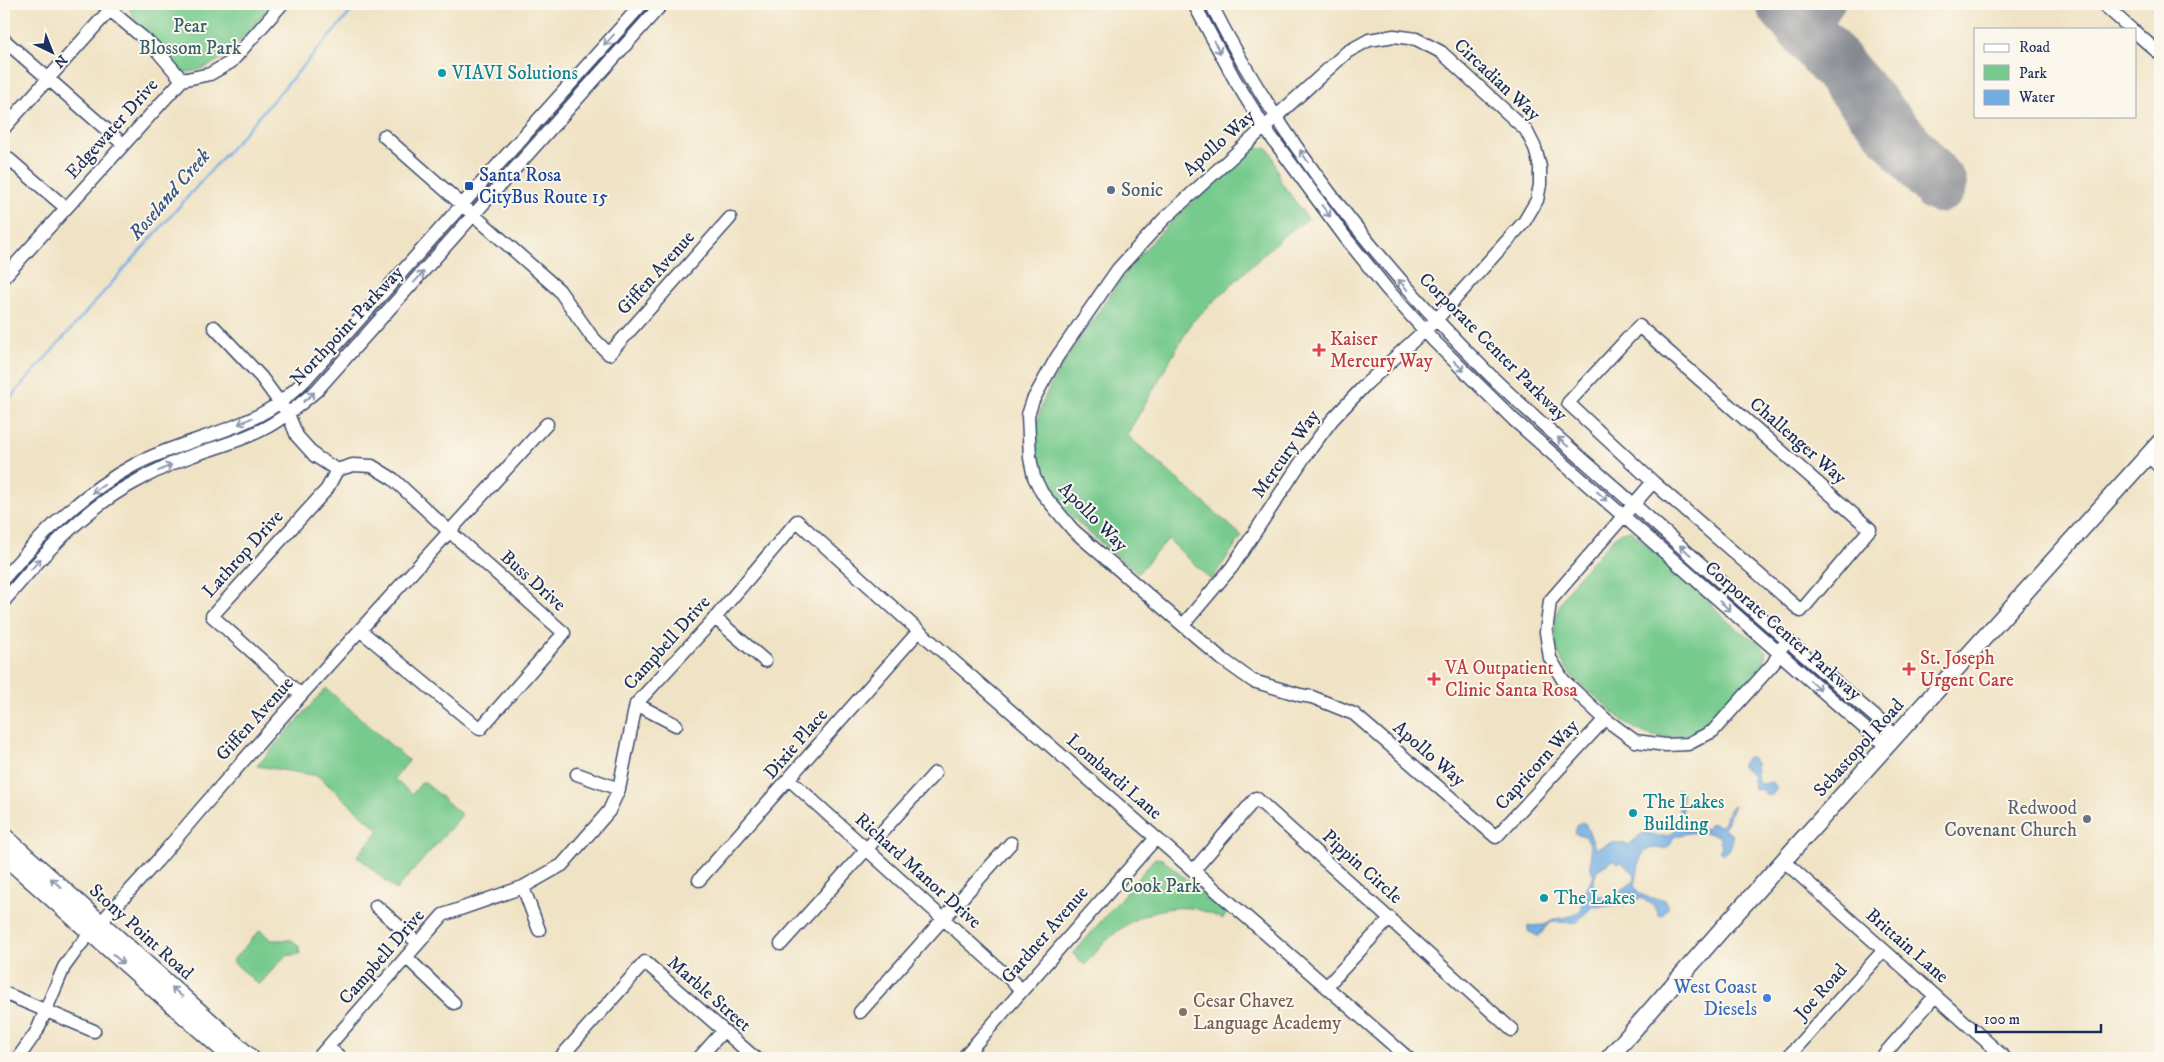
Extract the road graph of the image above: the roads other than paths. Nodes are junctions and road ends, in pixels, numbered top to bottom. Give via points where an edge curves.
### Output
1 (282, 4) edge
2 (642, 4) edge
3 (662, 4) edge
4 (1194, 4) edge
5 (1211, 4) edge
6 (2103, 4) edge
7 (110, 6) edge
8 (2130, 28) edge
9 (2136, 33) edge
10 (4, 40) edge
11 (2160, 54) edge
12 (49, 79) junction
13 (182, 80) junction
14 (1277, 116) junction
15 (1264, 127) junction
16 (4, 128) edge
17 (384, 136) dead end
18 (123, 144) junction
19 (4, 155) edge
20 (462, 205) junction
21 (66, 208) junction
22 (474, 216) junction
23 (730, 218) dead end
24 (5, 273) edge
25 (1436, 320) junction
26 (214, 327) dead end
27 (1425, 331) junction
28 (279, 402) junction
29 (288, 414) junction
30 (547, 424) dead end
31 (2160, 442) edge
32 (2148, 456) junction
33 (2160, 467) edge
34 (337, 470) junction
35 (1652, 482) junction
36 (1633, 504) junction
37 (1623, 516) junction
38 (798, 521) joint
39 (449, 531) junction
40 (4, 578) edge
41 (4, 601) edge
42 (715, 618) junction
43 (1183, 625) junction
44 (360, 631) junction
45 (919, 631) junction
46 (1787, 639) junction
47 (1779, 652) junction
48 (765, 661) dead end
49 (301, 695) junction
50 (636, 704) junction
51 (1605, 719) junction
52 (676, 725) dead end
53 (1891, 742) junction
54 (935, 773) dead end
55 (577, 774) dead end
56 (790, 780) junction
57 (620, 788) junction
58 (4, 836) edge
59 (1496, 837) joint
60 (1156, 838) junction
61 (1011, 843) dead end
62 (868, 850) junction
63 (4, 856) edge
64 (1784, 862) junction
65 (1194, 870) junction
66 (699, 880) dead end
67 (523, 887) junction
68 (376, 906) dead end
69 (943, 918) junction
70 (1390, 918) junction
71 (95, 928) junction
72 (539, 930) dead end
73 (418, 944) junction
74 (781, 944) dead end
75 (1883, 951) junction
76 (406, 957) junction
77 (1328, 986) junction
78 (1022, 990) junction
79 (4, 993) edge
80 (1936, 996) junction
81 (454, 1003) dead end
82 (45, 1011) junction
83 (860, 1012) dead end
84 (94, 1030) dead end
85 (1512, 1030) dead end
86 (723, 1031) junction
87 (328, 1047) junction
88 (18, 1058) edge
89 (232, 1058) edge
90 (251, 1058) edge
91 (318, 1058) edge
92 (341, 1058) edge
93 (560, 1058) edge
94 (699, 1058) edge
95 (755, 1058) edge
96 (963, 1058) edge
97 (1408, 1058) edge
98 (1609, 1058) edge
99 (1787, 1058) edge
100 (1881, 1058) edge
101 (2005, 1058) edge

1 - 13 street, Edgewater Drive via 231,62 210,74
2 -> 20 street, Northpoint Parkway
3 - 22 street, Northpoint Parkway
4 -> 15 street, Corporate Center Parkway
5 - 14 street, Corporate Center Parkway
6 - 8 street
7 - 12 street
7 - 13 street via 154,47
9 - 11 street
10 - 12 street
12 - 16 street
12 - 18 street
13 - 18 street, Edgewater Drive
14 - 15 street, Apollo Way
25 -> 14 street, Corporate Center Parkway via 1361,236
14 - 25 street, Circadian Way via 1352,48 1375,38 1394,36 1416,39 1435,48 1526,130 1536,148 1540,167 1535,204 1524,222
15 -> 27 street, Corporate Center Parkway via 1345,237
15 - 43 street, Apollo Way via 1164,219 1118,269 1052,365 1028,415 1030,458 1042,493 1074,530
17 - 20 street
18 - 21 street, Edgewater Drive
19 - 21 street
20 - 22 street
20 - 28 street, Northpoint Parkway via 316,370
21 - 24 street, Edgewater Drive
22 - 23 street, Giffen Avenue via 559,290 592,337 609,354
29 -> 22 street, Northpoint Parkway via 317,390
25 - 27 street, Mercury Way
36 -> 25 street, Corporate Center Parkway via 1533,415
26 - 28 street
27 -> 37 street, Corporate Center Parkway via 1514,420
27 - 43 street, Mercury Way via 1359,391 1326,427 1232,567
28 - 29 street
28 -> 40 street, Northpoint Parkway via 244,422 170,449 124,471 61,517
29 - 34 street via 297,436
41 -> 29 street, Northpoint Parkway via 64,534 134,482 189,457 243,439
30 - 39 street, Giffen Avenue
31 - 32 main road, Sebastopol Road
32 - 33 street
32 - 53 main road, Sebastopol Road
34 - 39 street, Buss Drive via 353,465 372,466 393,478
34 - 49 street, Lathrop Drive via 327,489 212,616
35 - 35 street, Challenger Way via 1568,403 1639,326 1870,529 1801,611
35 - 36 street
36 - 37 street
46 -> 36 street, Corporate Center Parkway
37 -> 47 street, Corporate Center Parkway
37 - 51 street via 1550,601 1546,632 1550,658 1563,680
38 - 42 street, Campbell Drive
38 - 45 street, Lombardi Lane
39 - 44 street, Giffen Avenue
39 - 44 street, Buss Drive via 564,633 480,729
42 - 48 street
42 - 50 street, Campbell Drive
43 - 59 street, Apollo Way via 1253,681 1312,697 1354,714
44 - 49 street, Giffen Avenue
45 - 56 street, Dixie Place
45 - 60 street, Lombardi Lane
46 - 47 street
46 - 53 street, Corporate Center Parkway via 1887,728
47 - 51 street via 1773,664 1713,731 1688,744 1635,741
47 -> 53 street, Corporate Center Parkway via 1877,739
49 - 71 street, Giffen Avenue
50 - 52 street
50 - 57 street, Campbell Drive
51 - 59 street, Capricorn Way
53 - 64 main road, Sebastopol Road
54 - 62 street
55 - 57 street
56 - 62 street, Richard Manor Drive
56 - 66 street, Dixie Place
57 - 67 street, Campbell Drive via 609,811 562,865
71 -> 58 main road, Stony Point Road
60 - 65 street, Lombardi Lane
60 - 78 street, Gardner Avenue
61 - 69 street
62 - 69 street, Richard Manor Drive
62 - 74 street
63 - 71 main road, Stony Point Road
64 - 75 street, Brittain Lane
64 - 98 main road, Sebastopol Road
65 - 70 street, Pippin Circle via 1256,798
65 - 77 street, Lombardi Lane
67 - 72 street
67 - 73 street, Campbell Drive via 443,915
68 - 73 street
69 - 78 street, Richard Manor Drive
69 - 83 street
70 - 77 street
70 - 85 street, Pippin Circle
71 - 82 street, Giffen Avenue via 64,967
71 -> 89 main road, Stony Point Road
90 -> 71 main road, Stony Point Road
73 - 76 street, Campbell Drive
75 - 80 street, Brittain Lane
75 - 99 street, Joe Road
76 - 81 street
76 - 87 street, Campbell Drive
77 - 97 street, Lombardi Lane
78 - 96 street, Gardner Avenue
79 - 82 street
80 - 100 street
80 - 101 street, Brittain Lane
82 - 84 street
82 - 88 street, Giffen Avenue via 31,1041
86 - 93 street, Marble Street via 645,962
86 - 94 street
86 - 95 street, Marble Street
87 - 91 street, Campbell Drive
87 - 92 street

